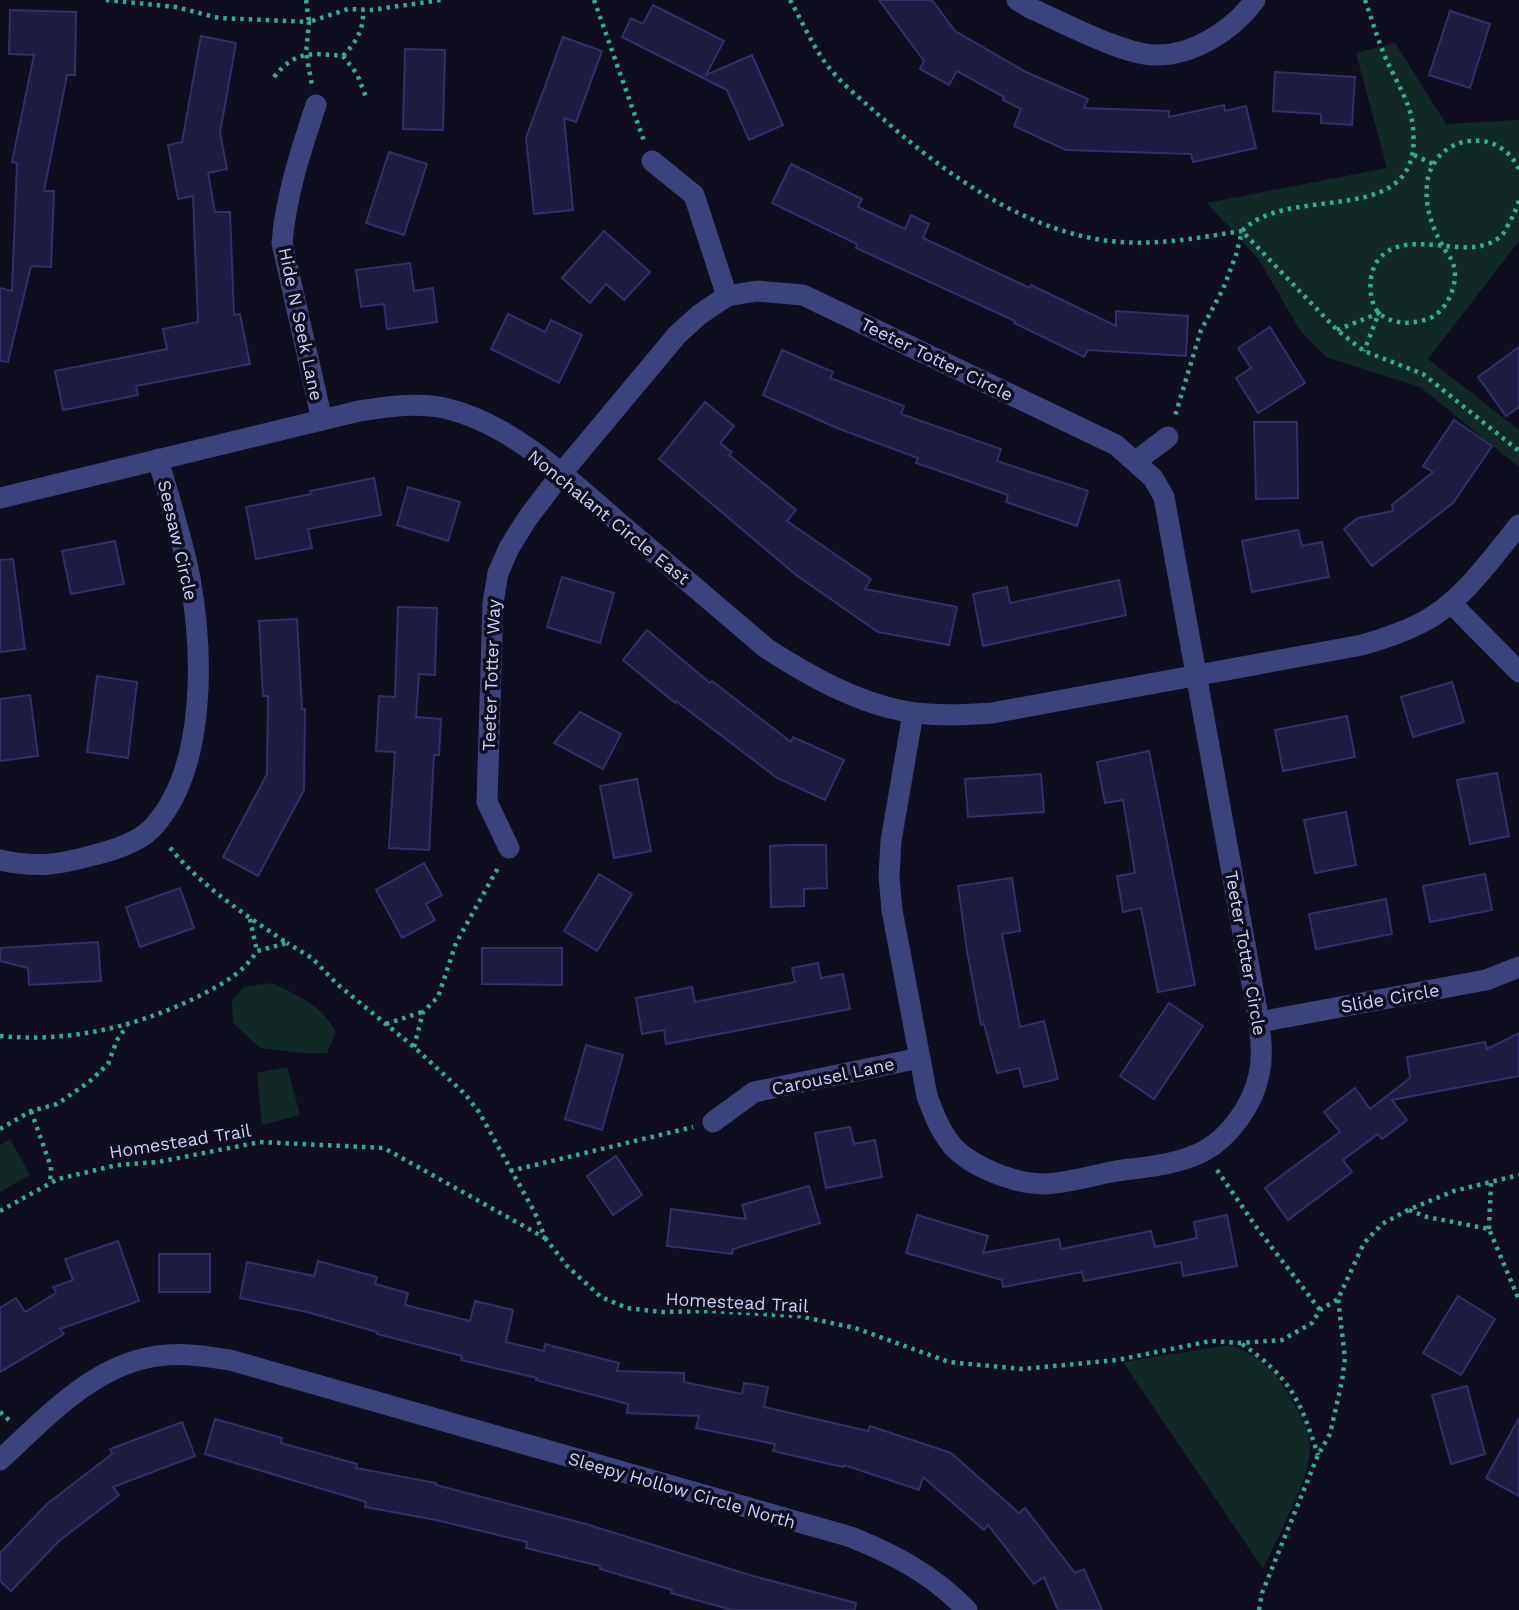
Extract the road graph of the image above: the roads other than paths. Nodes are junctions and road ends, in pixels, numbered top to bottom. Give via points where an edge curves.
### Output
1 (1017, 0) edge
2 (1255, 0) edge
3 (316, 105) road end
4 (652, 161) road end
5 (727, 296) junction
6 (322, 420) junction
7 (1168, 437) road end
8 (158, 459) junction
9 (1136, 461) junction
10 (561, 474) junction
11 (0, 498) edge
12 (1519, 525) edge
13 (1451, 603) junction
14 (1519, 672) edge
15 (1197, 675) junction
16 (913, 713) junction
17 (509, 848) road end
18 (0, 860) edge
19 (1519, 967) edge
20 (1259, 1022) junction
21 (920, 1058) junction
22 (713, 1122) road end
23 (0, 1460) edge
24 (967, 1610) edge

1 - 2 street via 1130,51 1154,55 1202,44 1225,30
3 - 6 street, Hide N Seek Lane via 284,215 282,243
4 - 5 street via 694,195
5 - 9 street, Teeter Totter Circle via 757,291 803,295 1116,445
5 - 10 street, Teeter Totter Circle via 677,335
6 - 8 street, Nonchalant Circle East
6 - 10 street, Nonchalant Circle East via 388,407 442,407 500,429
7 - 9 street
8 - 11 street, Nonchalant Circle East
8 - 18 street, Seesaw Circle via 189,576 196,624 193,730 180,784 154,827 118,849 61,864 26,866
9 - 15 street, Teeter Totter Circle via 1164,497
10 - 16 street, Nonchalant Circle East via 766,649 839,690
10 - 17 street, Teeter Totter Way via 509,548 498,573 493,603 487,802
12 - 13 street, Nonchalant Circle East
13 - 14 street
13 - 15 street, Nonchalant Circle East via 1425,621 1362,645
15 - 16 street, Nonchalant Circle East via 992,713
15 - 20 street, Teeter Totter Circle
16 - 21 street, Teeter Totter Circle via 889,876
19 - 20 street, Slide Circle via 1486,981
20 - 21 street, Teeter Totter Circle via 1259,1077 1250,1099 1226,1133 1204,1151 1173,1162 1043,1184 988,1170 949,1142 927,1096
21 - 22 street, Carousel Lane via 754,1092
23 - 24 street, Sleepy Hollow Circle North via 87,1383 112,1369 164,1355 230,1360 851,1537 920,1571

